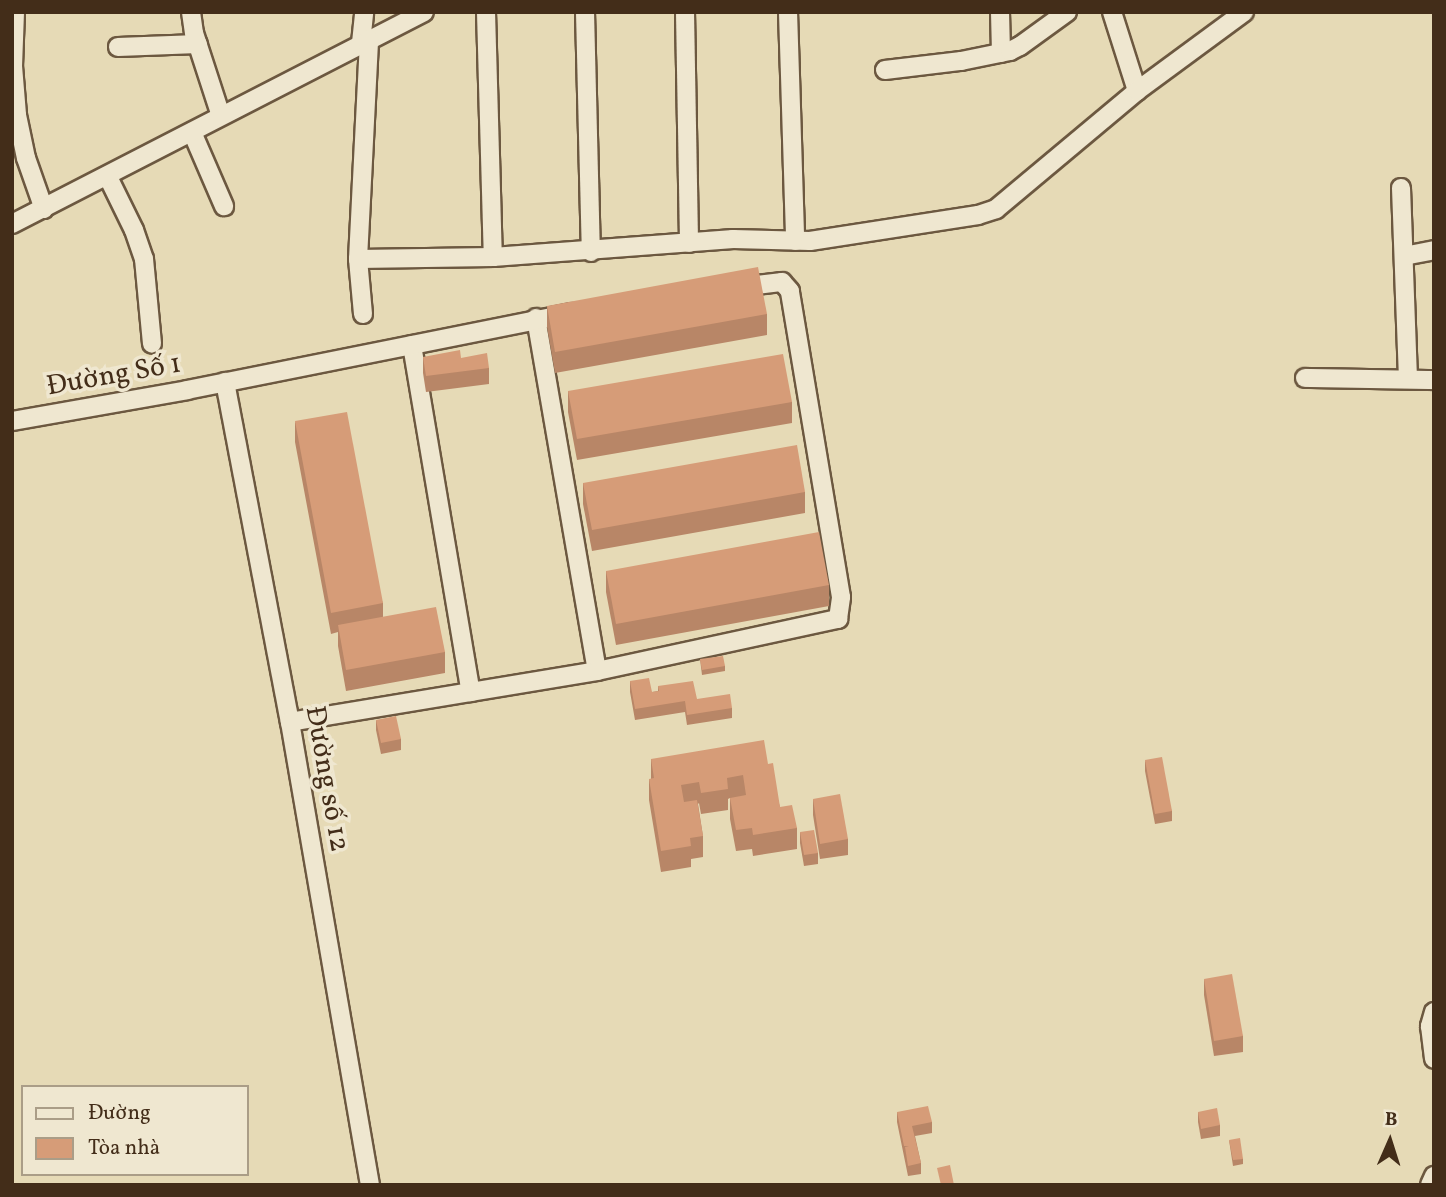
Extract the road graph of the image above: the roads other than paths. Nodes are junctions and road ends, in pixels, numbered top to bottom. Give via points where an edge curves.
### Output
1 (15, 12) edge
2 (191, 12) edge
3 (364, 12) edge
4 (424, 12) edge
5 (486, 12) edge
6 (585, 12) edge
7 (685, 12) edge
8 (788, 12) edge
9 (1000, 12) edge
10 (1067, 12) edge
11 (1112, 12) edge
12 (1244, 12) edge
13 (365, 41) junction
14 (198, 44) junction
15 (118, 47) dead end
16 (1001, 53) junction
17 (885, 70) dead end
18 (1137, 92) junction
19 (222, 116) junction
20 (192, 132) junction
21 (108, 177) junction
22 (1401, 188) dead end
23 (224, 206) dead end
24 (44, 209) junction
25 (12, 224) edge
26 (795, 241) junction
27 (689, 243) junction
28 (1434, 250) edge
29 (591, 252) junction
30 (494, 257) junction
31 (1404, 257) junction
32 (358, 259) junction
33 (720, 290) edge
34 (589, 310) edge
35 (363, 314) dead end
36 (536, 318) junction
37 (152, 344) dead end
38 (412, 345) junction
39 (1305, 378) dead end
40 (1408, 379) junction
41 (1434, 380) edge
42 (225, 383) junction
43 (12, 421) edge
44 (597, 671) junction
45 (471, 692) junction
46 (290, 722) junction
47 (1434, 1012) edge
48 (1434, 1059) edge
49 (1434, 1176) edge
50 (370, 1185) edge
51 (1430, 1185) edge

1 - 24 street via 17,115
2 - 14 street
3 - 13 street
4 - 13 street
5 - 30 street
6 - 29 street
7 - 27 street
8 - 26 street
9 - 16 street
10 - 16 street via 1020,46
11 - 18 street
12 - 18 street
13 - 19 street
13 - 32 street
14 - 15 street
14 - 19 street
16 - 17 street
18 - 26 street via 996,209 880,232
19 - 20 street
20 - 21 street
20 - 23 street
21 - 24 street
21 - 37 street via 144,259
22 - 31 street
24 - 25 street
26 - 27 street via 768,238
27 - 29 street
28 - 31 street
29 - 30 street
30 - 32 street
31 - 40 street
32 - 35 street
33 - 44 street via 782,282 790,291 842,609 838,619 827,622
34 - 36 street, Đường Số 1
36 - 38 street, Đường Số 1
36 - 44 street
38 - 42 street, Đường Số 1
38 - 45 street
39 - 40 street
40 - 41 street
42 - 43 street, Đường Số 1
42 - 46 street, Đường số 12
44 - 45 street
45 - 46 street
46 - 50 street, Đường số 12
47 - 48 street via 1430,1026
49 - 51 street

